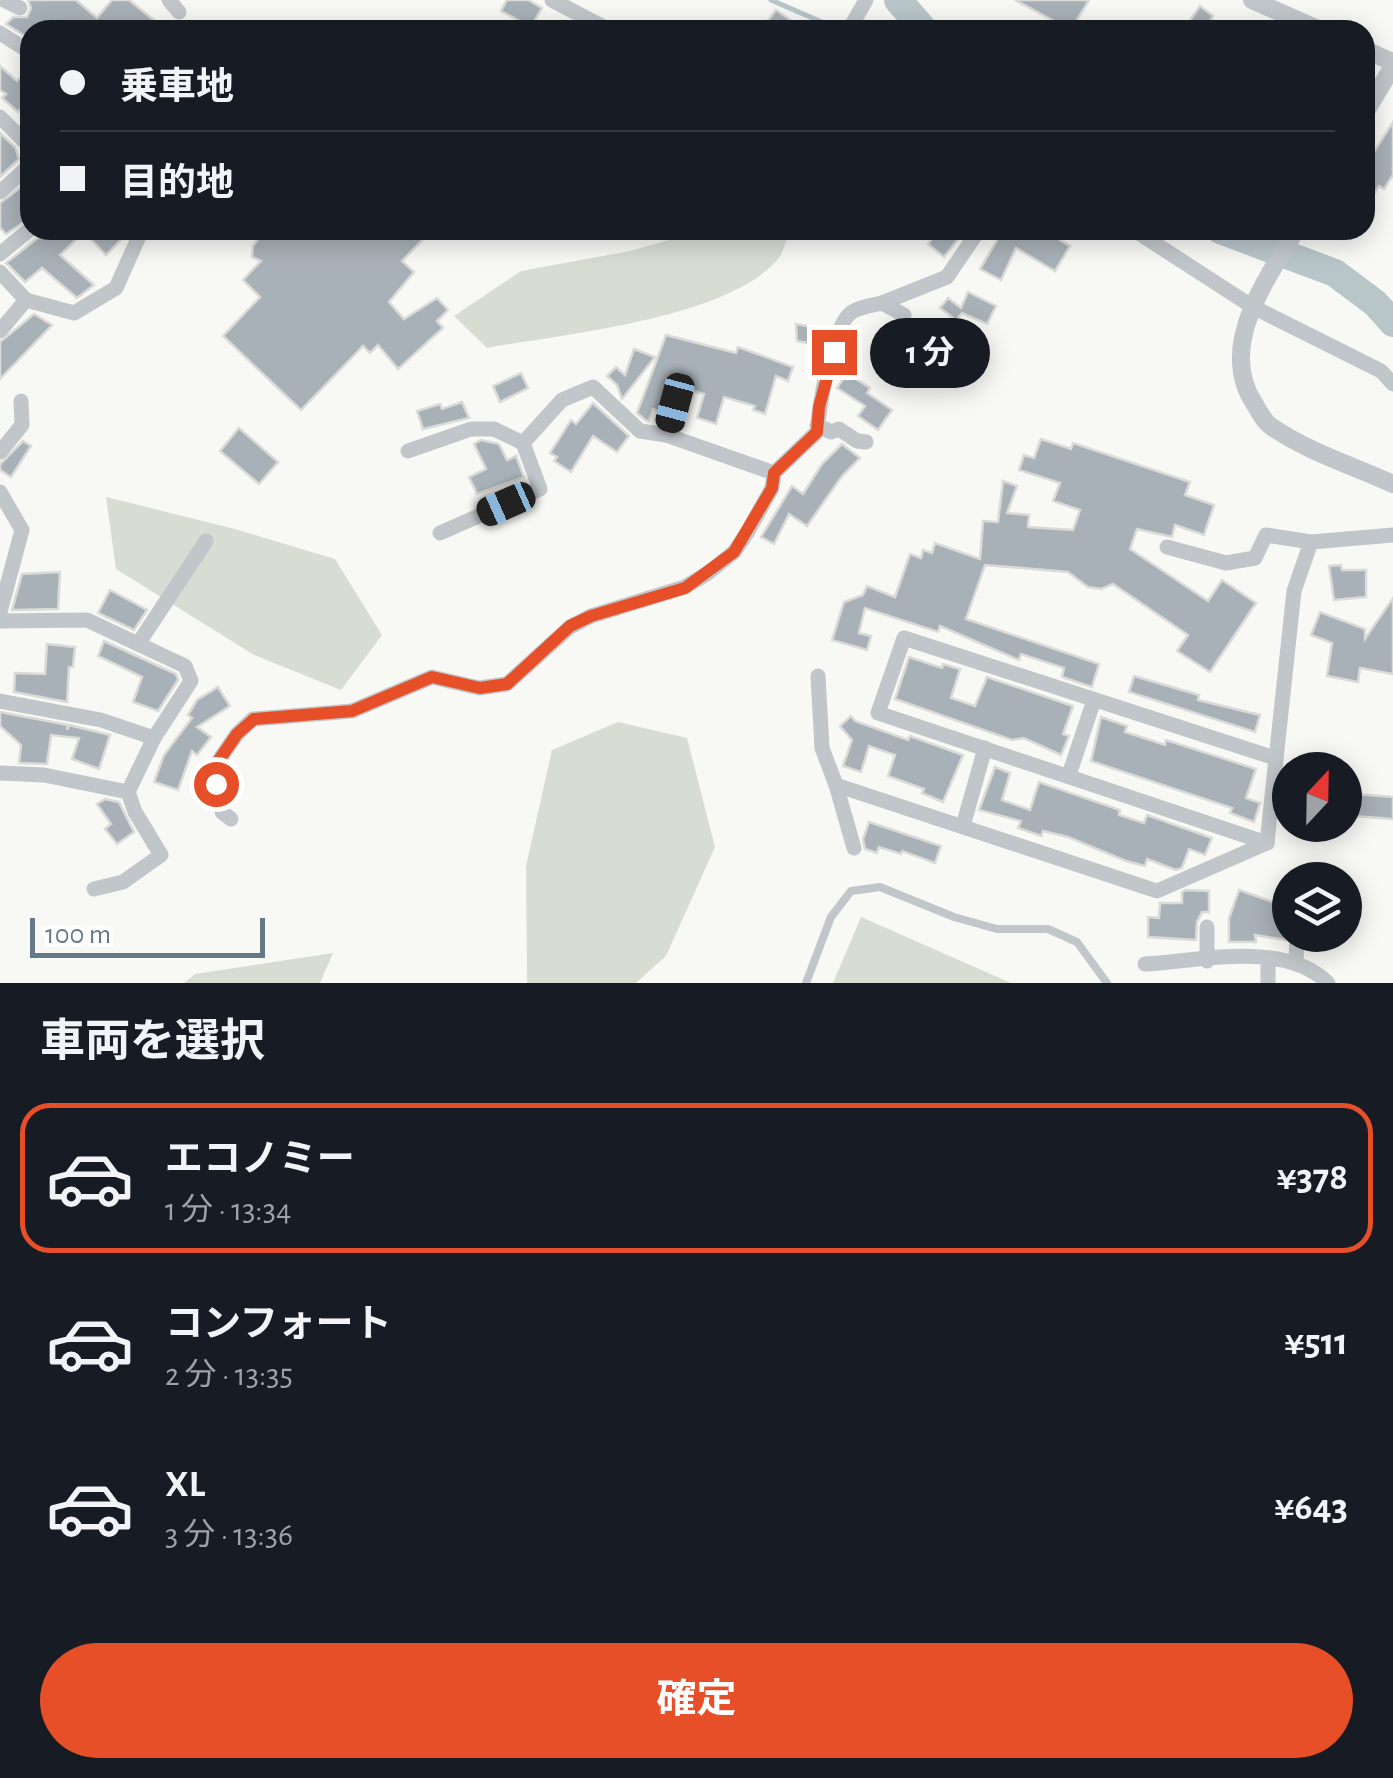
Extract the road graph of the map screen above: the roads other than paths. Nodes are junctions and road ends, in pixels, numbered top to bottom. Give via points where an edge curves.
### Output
1 (4, 0) edge
2 (552, 0) edge
3 (1252, 0) edge
4 (20, 8) dead end
5 (589, 20) edge
6 (1297, 20) edge
7 (1393, 64) edge
8 (1375, 96) edge
9 (0, 116) edge
10 (20, 136) edge
11 (20, 173) edge
12 (0, 192) edge
13 (20, 237) edge
14 (137, 240) edge
15 (971, 240) edge
16 (1151, 240) edge
17 (1290, 240) edge
18 (0, 254) edge
19 (0, 272) edge
20 (26, 300) junction
21 (882, 302) junction
22 (1255, 302) junction
23 (904, 315) dead end
24 (0, 331) edge
25 (1393, 384) edge
26 (21, 401) dead end
27 (675, 403) dead end
28 (818, 425) junction
29 (666, 435) junction
30 (866, 442) dead end
31 (523, 443) junction
32 (408, 451) dead end
33 (0, 452) edge
34 (774, 473) junction
35 (1393, 484) edge
36 (2, 501) edge
37 (440, 533) dead end
38 (1393, 535) edge
39 (206, 541) dead end
40 (1310, 542) junction
41 (1167, 546) dead end
42 (0, 612) edge
43 (0, 621) edge
44 (138, 644) junction
45 (818, 676) dead end
46 (1094, 700) junction
47 (0, 701) edge
48 (154, 738) junction
49 (985, 748) junction
50 (1277, 752) edge
51 (1272, 757) edge
52 (0, 774) edge
53 (1069, 775) junction
54 (836, 785) junction
55 (128, 792) junction
56 (1272, 796) edge
57 (230, 820) dead end
58 (963, 826) junction
59 (1267, 843) junction
60 (854, 848) dead end
61 (94, 890) dead end
62 (1206, 927) dead end
63 (1296, 952) edge
64 (1268, 959) junction
65 (1207, 961) junction
66 (1145, 964) dead end
67 (1296, 964) junction
68 (806, 983) edge
69 (1107, 983) edge
70 (1268, 983) edge
71 (1328, 983) edge

1 - 4 street
2 - 5 street
3 - 6 street
7 - 8 street
9 - 10 street
11 - 12 street
13 - 18 street
14 - 20 street via 116,288 74,313
15 - 21 street via 947,277
16 - 22 street
17 - 22 street
19 - 20 street
20 - 24 street
21 - 23 street
21 - 28 street via 852,312 841,325
22 - 25 street
22 - 35 street via 1242,339 1242,364 1248,394 1269,426
26 - 33 street via 22,425
27 - 29 street
28 - 30 street
28 - 34 street
29 - 31 street via 640,430 593,387 562,400
29 - 34 street
31 - 32 street via 494,428 472,429
31 - 37 street via 540,489
34 - 57 street via 747,533 708,573 685,588 570,626 507,684 480,688 432,677 352,711 254,719 215,766 222,812
36 - 42 street via 22,530
38 - 40 street
39 - 44 street
40 - 41 street via 1266,536 1255,558 1226,563
40 - 50 street via 1294,591
43 - 44 street via 86,620
44 - 48 street via 185,666 191,681
45 - 54 street via 822,748
46 - 49 street via 904,638 878,714
46 - 51 street
46 - 53 street
47 - 48 street via 101,720
48 - 55 street
49 - 53 street
49 - 58 street
52 - 55 street via 44,775
53 - 59 street
54 - 58 street
54 - 60 street
55 - 61 street via 161,856 122,882
56 - 59 street
58 - 59 street via 1158,890
62 - 65 street
63 - 67 street
64 - 65 street
64 - 67 street
64 - 70 street
65 - 66 street
67 - 71 street
68 - 69 lane via 831,917 851,891 880,887 997,928 1048,928 1077,942

